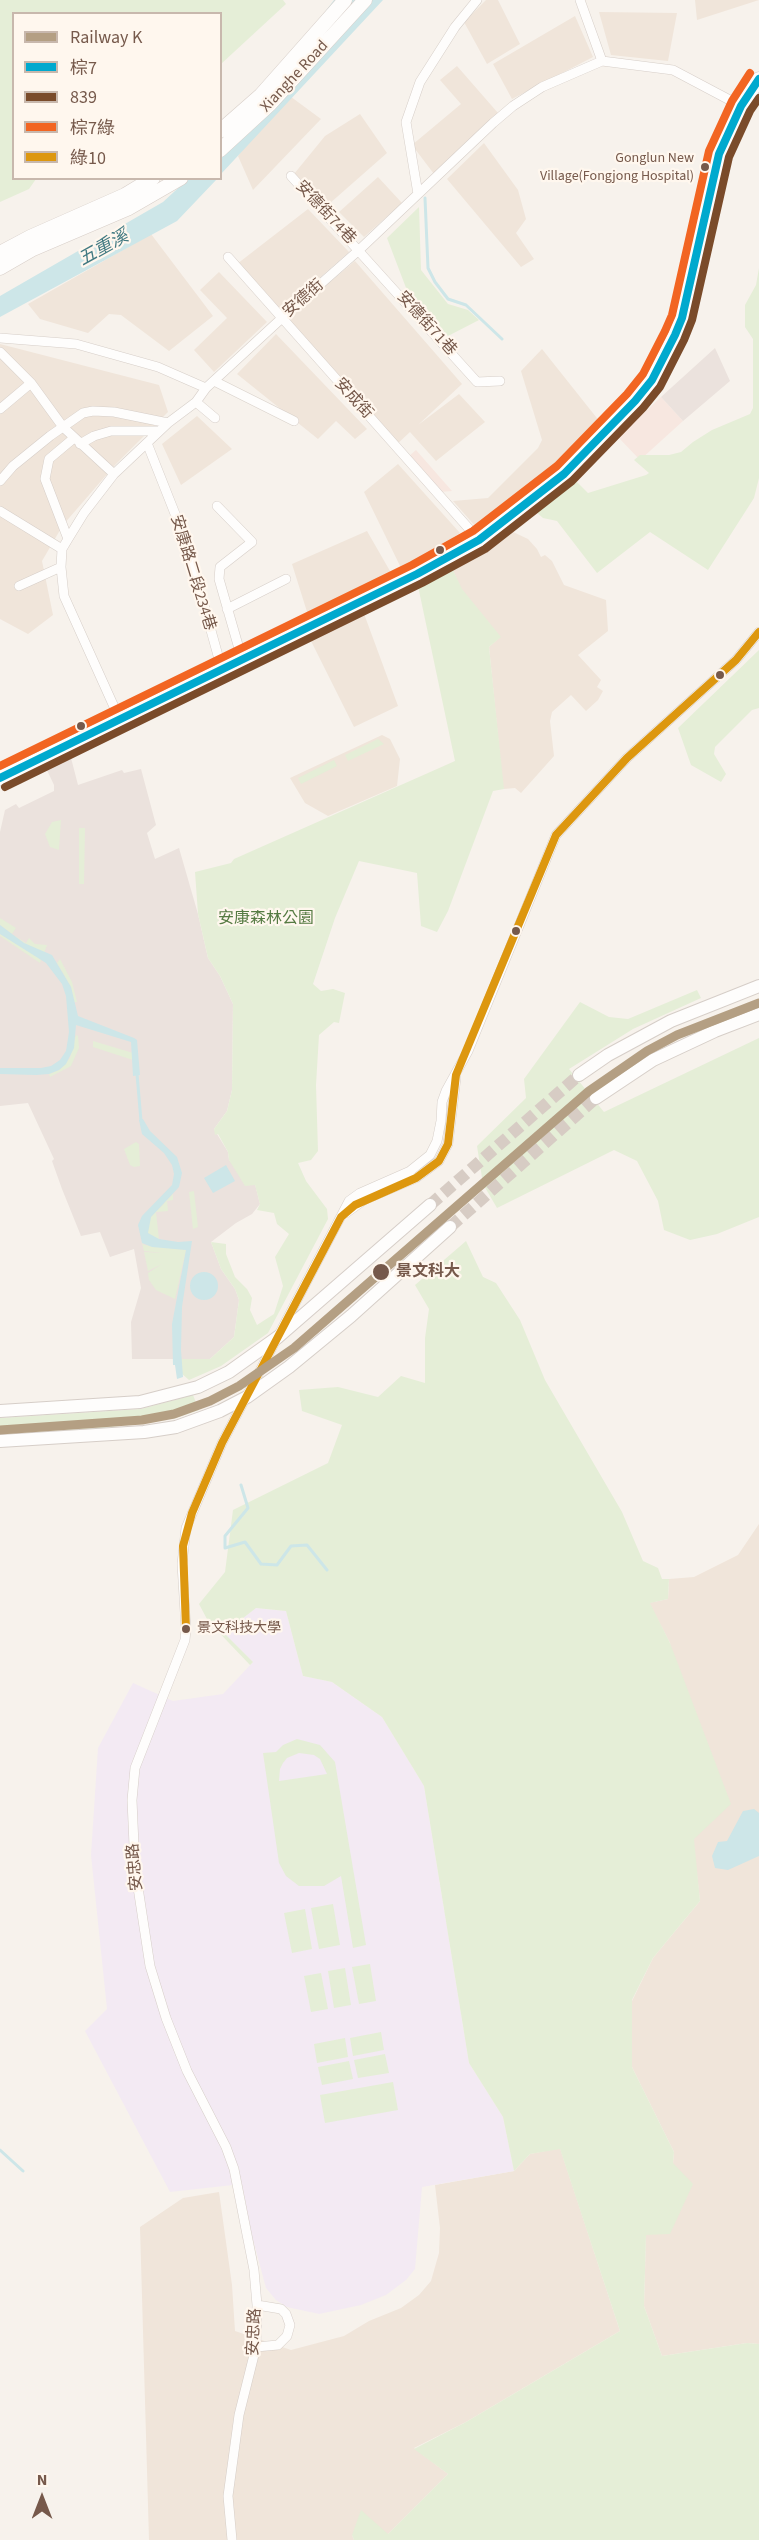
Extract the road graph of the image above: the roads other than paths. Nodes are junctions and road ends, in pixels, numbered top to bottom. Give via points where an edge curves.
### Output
1 (345, 0) edge
2 (477, 0) edge
3 (580, 0) edge
4 (362, 3) edge
5 (602, 62) junction
6 (759, 80) edge
7 (741, 106) junction
8 (250, 114) junction
9 (222, 130) edge
10 (222, 148) edge
11 (291, 176) dead end
12 (150, 180) edge
13 (178, 180) edge
14 (418, 194) junction
15 (359, 250) junction
16 (0, 253) edge
17 (228, 257) dead end
18 (0, 268) edge
19 (282, 318) junction
20 (0, 338) edge
21 (0, 352) edge
22 (214, 381) junction
23 (500, 381) dead end
24 (31, 383) junction
25 (206, 388) junction
26 (196, 402) junction
27 (0, 409) edge
28 (215, 418) dead end
29 (294, 421) dead end
30 (168, 423) junction
31 (63, 427) junction
32 (159, 432) junction
33 (77, 441) junction
34 (147, 442) junction
35 (114, 474) junction
36 (0, 481) edge
37 (217, 506) dead end
38 (0, 511) edge
39 (68, 539) junction
40 (479, 540) junction
41 (62, 549) junction
42 (61, 567) junction
43 (286, 579) dead end
44 (19, 586) dead end
45 (227, 609) junction
46 (759, 632) edge
47 (242, 659) junction
48 (222, 670) junction
49 (120, 720) junction
50 (0, 778) edge
51 (759, 986) edge
52 (759, 1014) edge
53 (579, 1076) tunnel mouth
54 (596, 1098) tunnel mouth
55 (430, 1205) tunnel mouth
56 (450, 1227) tunnel mouth
57 (278, 1337) junction
58 (247, 1397) junction
59 (0, 1411) edge
60 (0, 1442) edge
61 (257, 2305) junction
62 (256, 2347) junction
63 (232, 2540) edge

1 - 8 main road, Xianghe Road via 261,95
2 - 14 street via 420,82 406,122
3 - 5 street
4 - 8 main road, Xianghe Road via 270,104
5 - 7 street, 安德街 via 673,70
5 - 14 street, 安德街 via 542,87 513,106
6 - 7 main road
7 - 40 main road via 717,160 682,318 652,380 564,474
8 - 9 main road, Xianghe Road
8 - 10 main road, Xianghe Road
11 - 15 street, 安德街74巷
12 - 16 main road
13 - 18 main road via 129,208 33,249
14 - 15 street, 安德街
15 - 19 street, 安德街
15 - 23 street, 安德街71巷 via 477,382
17 - 19 street, 安成街
19 - 22 street, 安德街
19 - 40 street, 安成街
20 - 25 street via 76,344 158,367
21 - 24 street
22 - 25 street, 安德街
22 - 29 street
24 - 27 street
24 - 31 street
25 - 26 street, 安德街
26 - 28 street
26 - 30 street, 安德街
30 - 31 street via 93,411
30 - 32 street, 安德街
31 - 33 street
31 - 36 street
32 - 33 street via 111,431
32 - 34 street, 安德街
33 - 35 street
33 - 39 street via 49,459 45,479
34 - 35 street, 安德街
34 - 48 street, 安康路二段234巷 via 187,544
35 - 39 street, 安德街
37 - 45 street via 252,542 220,567
38 - 41 street
39 - 41 street, 安德街
40 - 47 main road
41 - 42 street, 安德街
42 - 44 street
42 - 49 street, 安德街 via 64,596
43 - 45 street
45 - 47 street
46 - 57 street, 安忠路 via 736,660 627,758 556,836 442,1102 437,1141 430,1155 410,1171 349,1201
47 - 48 main road
48 - 49 main road
49 - 50 main road
51 - 53 street via 671,1021 608,1055
52 - 54 street via 653,1060
55 - 57 street
56 - 58 street via 344,1322
57 - 58 street, 安忠路
57 - 59 street via 229,1372 170,1396 104,1406
58 - 60 street via 196,1420 155,1431
58 - 61 street, 安忠路 via 222,1443 186,1528 182,1564 185,1640 138,1760 132,1800 135,1868 150,1966 187,2071 234,2169
61 - 62 street, 安忠路
61 - 62 street via 281,2309 290,2325 287,2336 278,2345
62 - 63 street, 安忠路 via 239,2415 228,2496

